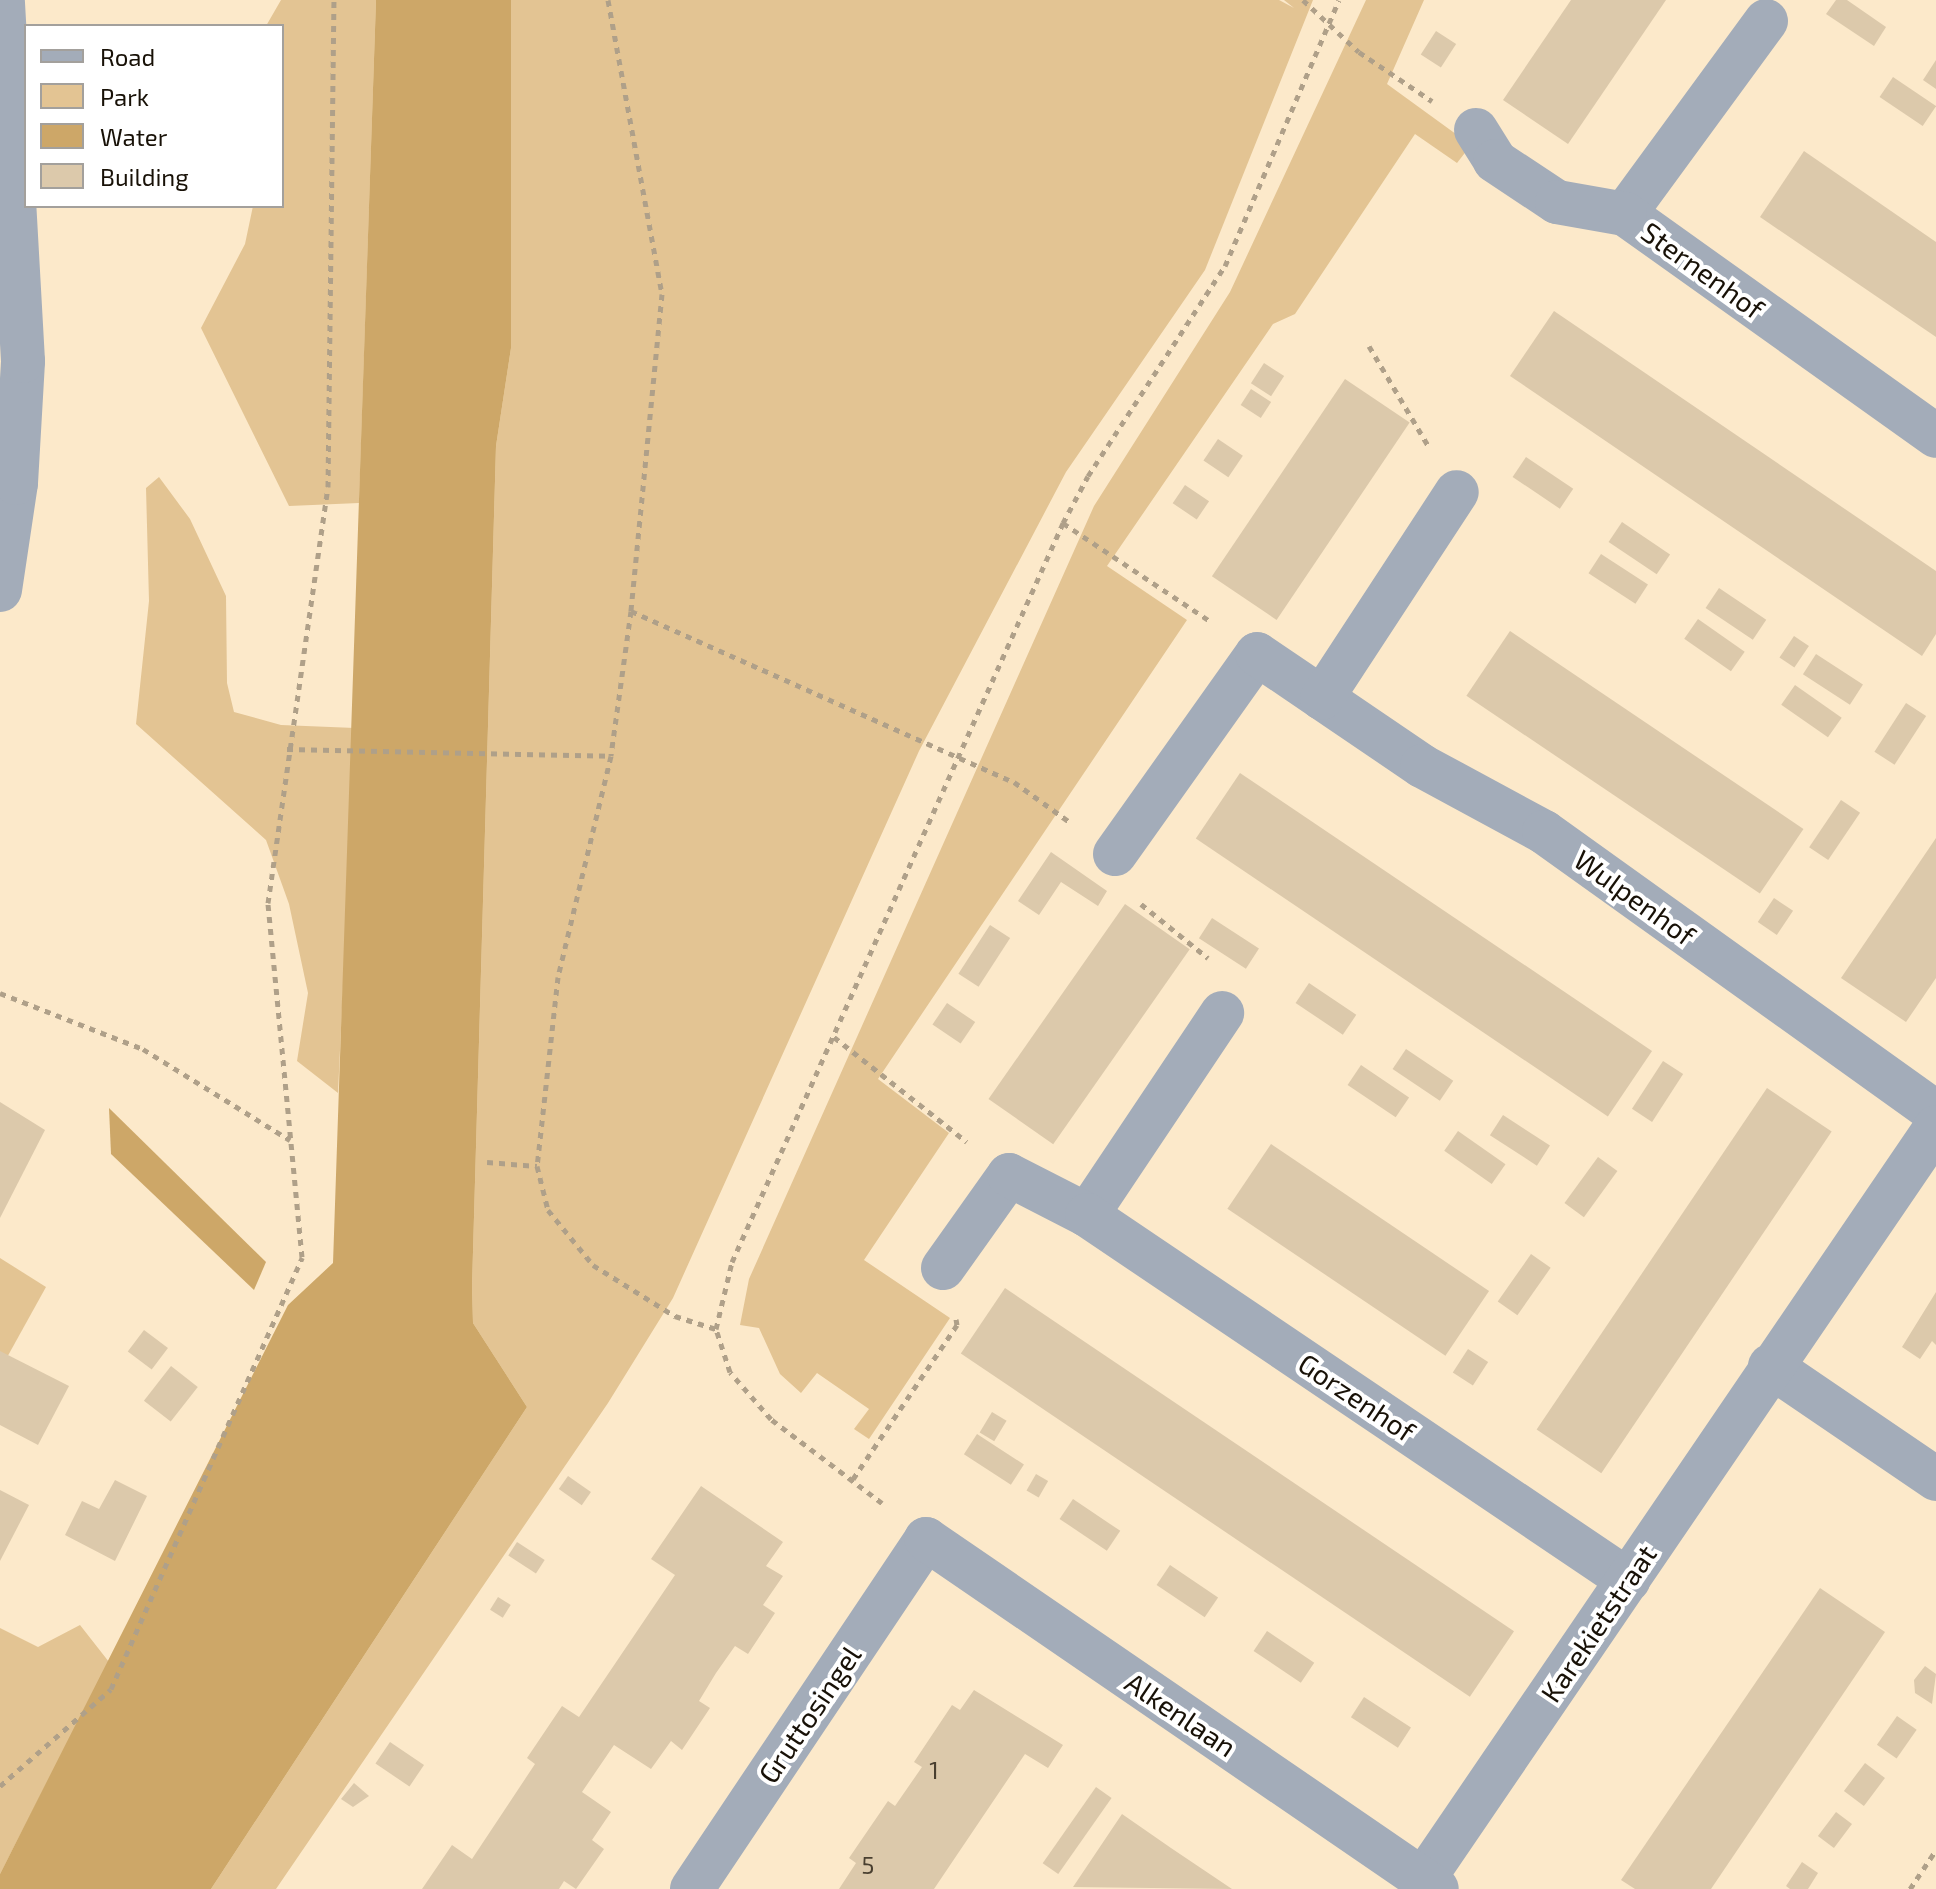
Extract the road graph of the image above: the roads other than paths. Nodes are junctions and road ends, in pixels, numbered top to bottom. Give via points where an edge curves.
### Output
1 (3, 0) edge
2 (1766, 21) dead end
3 (1476, 130) road end
4 (1625, 214) junction
5 (1936, 436) edge
6 (1457, 492) road end
7 (0, 590) edge
8 (1322, 698) junction
9 (1115, 854) road end
10 (1222, 1013) road end
11 (1936, 1113) edge
12 (1936, 1127) edge
13 (1087, 1215) junction
14 (943, 1268) road end
15 (1770, 1366) junction
16 (1936, 1479) edge
17 (926, 1539) joint
18 (1628, 1580) junction
19 (1430, 1884) edge
20 (692, 1889) edge

1 - 7 street via 23,361 16,483
2 - 4 street, Sternenhof
3 - 4 street via 1495,161 1557,202
4 - 5 street, Sternenhof
6 - 8 street
8 - 9 street, Wulpenhof via 1257,654
8 - 11 street, Wulpenhof via 1422,766 1544,832
10 - 13 street
12 - 15 street, Karekietstraat
13 - 14 street, Gorzenhof via 1009,1175
13 - 18 street, Gorzenhof
15 - 16 street
15 - 18 street, Karekietstraat
17 - 19 street, Alkenlaan
17 - 20 street, Gruttosingel
18 - 19 street, Karekietstraat

